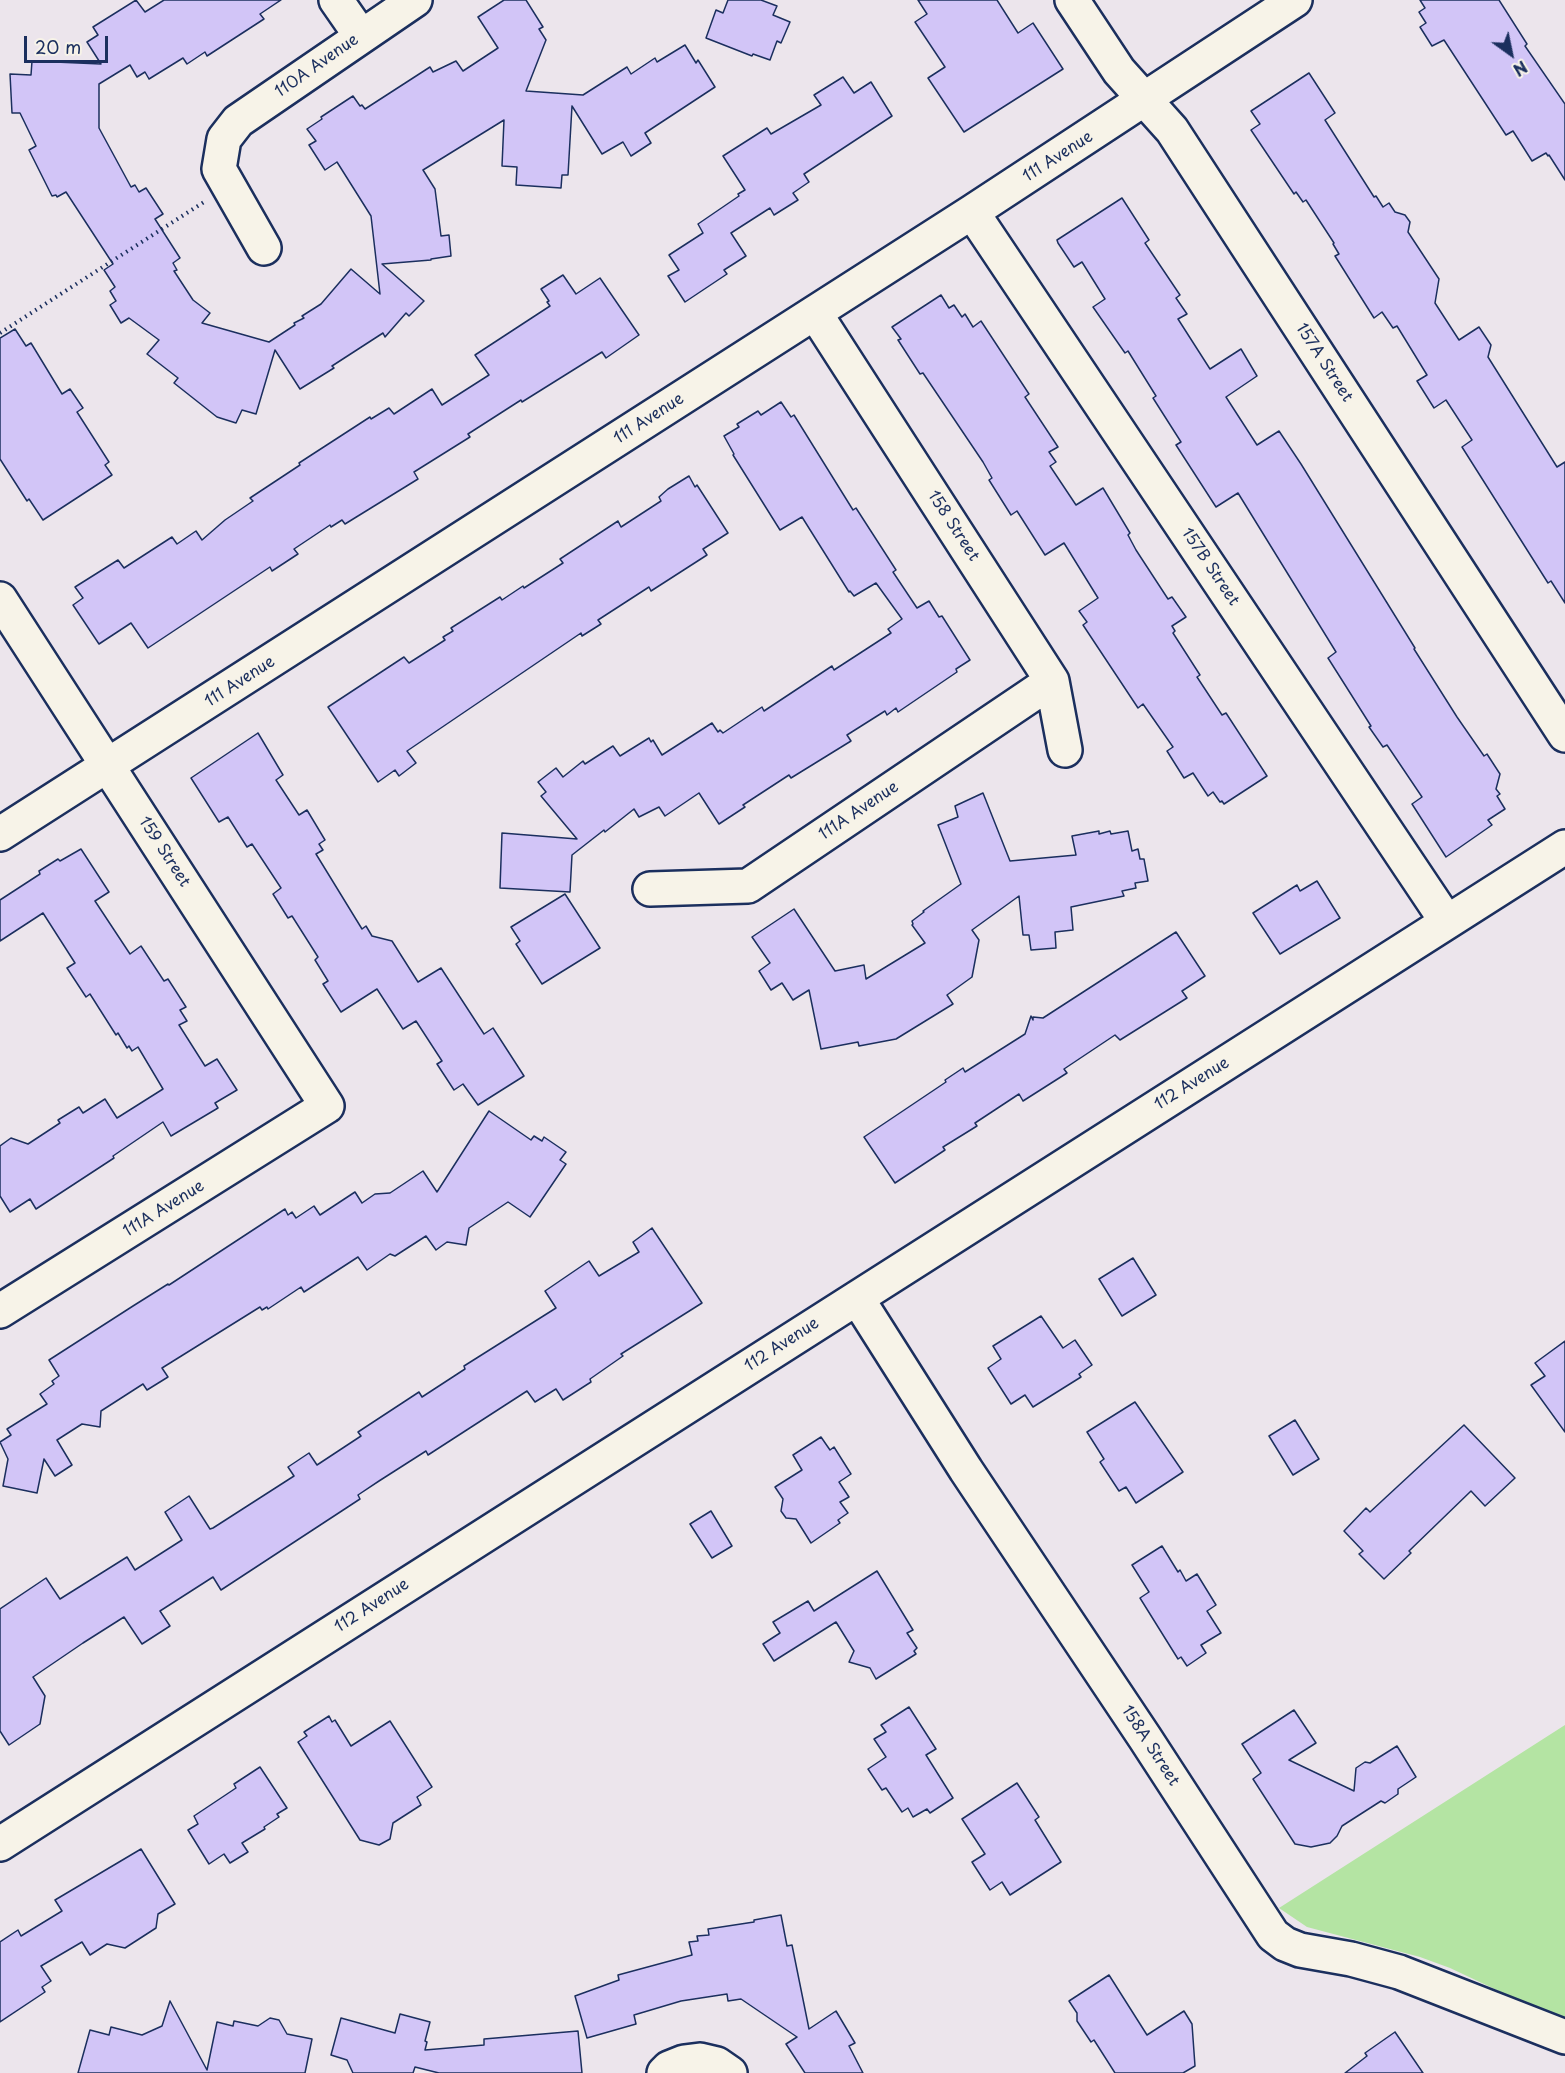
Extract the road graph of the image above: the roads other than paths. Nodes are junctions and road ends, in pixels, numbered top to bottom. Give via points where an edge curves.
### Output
1 (336, 0) edge
2 (416, 0) edge
3 (1072, 0) edge
4 (1295, 0) edge
5 (361, 36) junction
6 (1146, 99) junction
7 (972, 212) junction
8 (264, 248) dead end
9 (815, 313) junction
10 (0, 599) edge
11 (1052, 681) junction
12 (1565, 735) edge
13 (1065, 750) dead end
14 (109, 766) junction
15 (0, 834) edge
16 (1565, 847) edge
17 (650, 889) dead end
18 (1447, 922) junction
19 (327, 1106) joint
20 (857, 1298) junction
21 (0, 1311) edge
22 (0, 1844) edge
23 (1565, 2037) edge
24 (664, 2073) edge
25 (730, 2073) edge

1 - 5 street
2 - 5 street, 110A Avenue
3 - 6 street, 157A Street via 1119,71
4 - 6 street, 111 Avenue
5 - 8 street, 110A Avenue via 238,121 224,139 219,169
6 - 7 street, 111 Avenue
6 - 12 street, 157A Street via 1172,130
7 - 9 street, 111 Avenue
7 - 18 street, 157B Street
9 - 11 street, 158 Street
9 - 14 street, 111 Avenue
10 - 14 street, 159 Street
11 - 13 street, 158 Street
11 - 17 street, 111A Avenue via 748,886
14 - 15 street, 111 Avenue
14 - 19 street, 159 Street
16 - 18 street, 112 Avenue
18 - 20 street, 112 Avenue
19 - 21 street, 111A Avenue
20 - 22 street, 112 Avenue
20 - 23 street, 158A Street via 1273,1935 1300,1950 1399,1972
24 - 25 street via 684,2062 700,2060 717,2064

